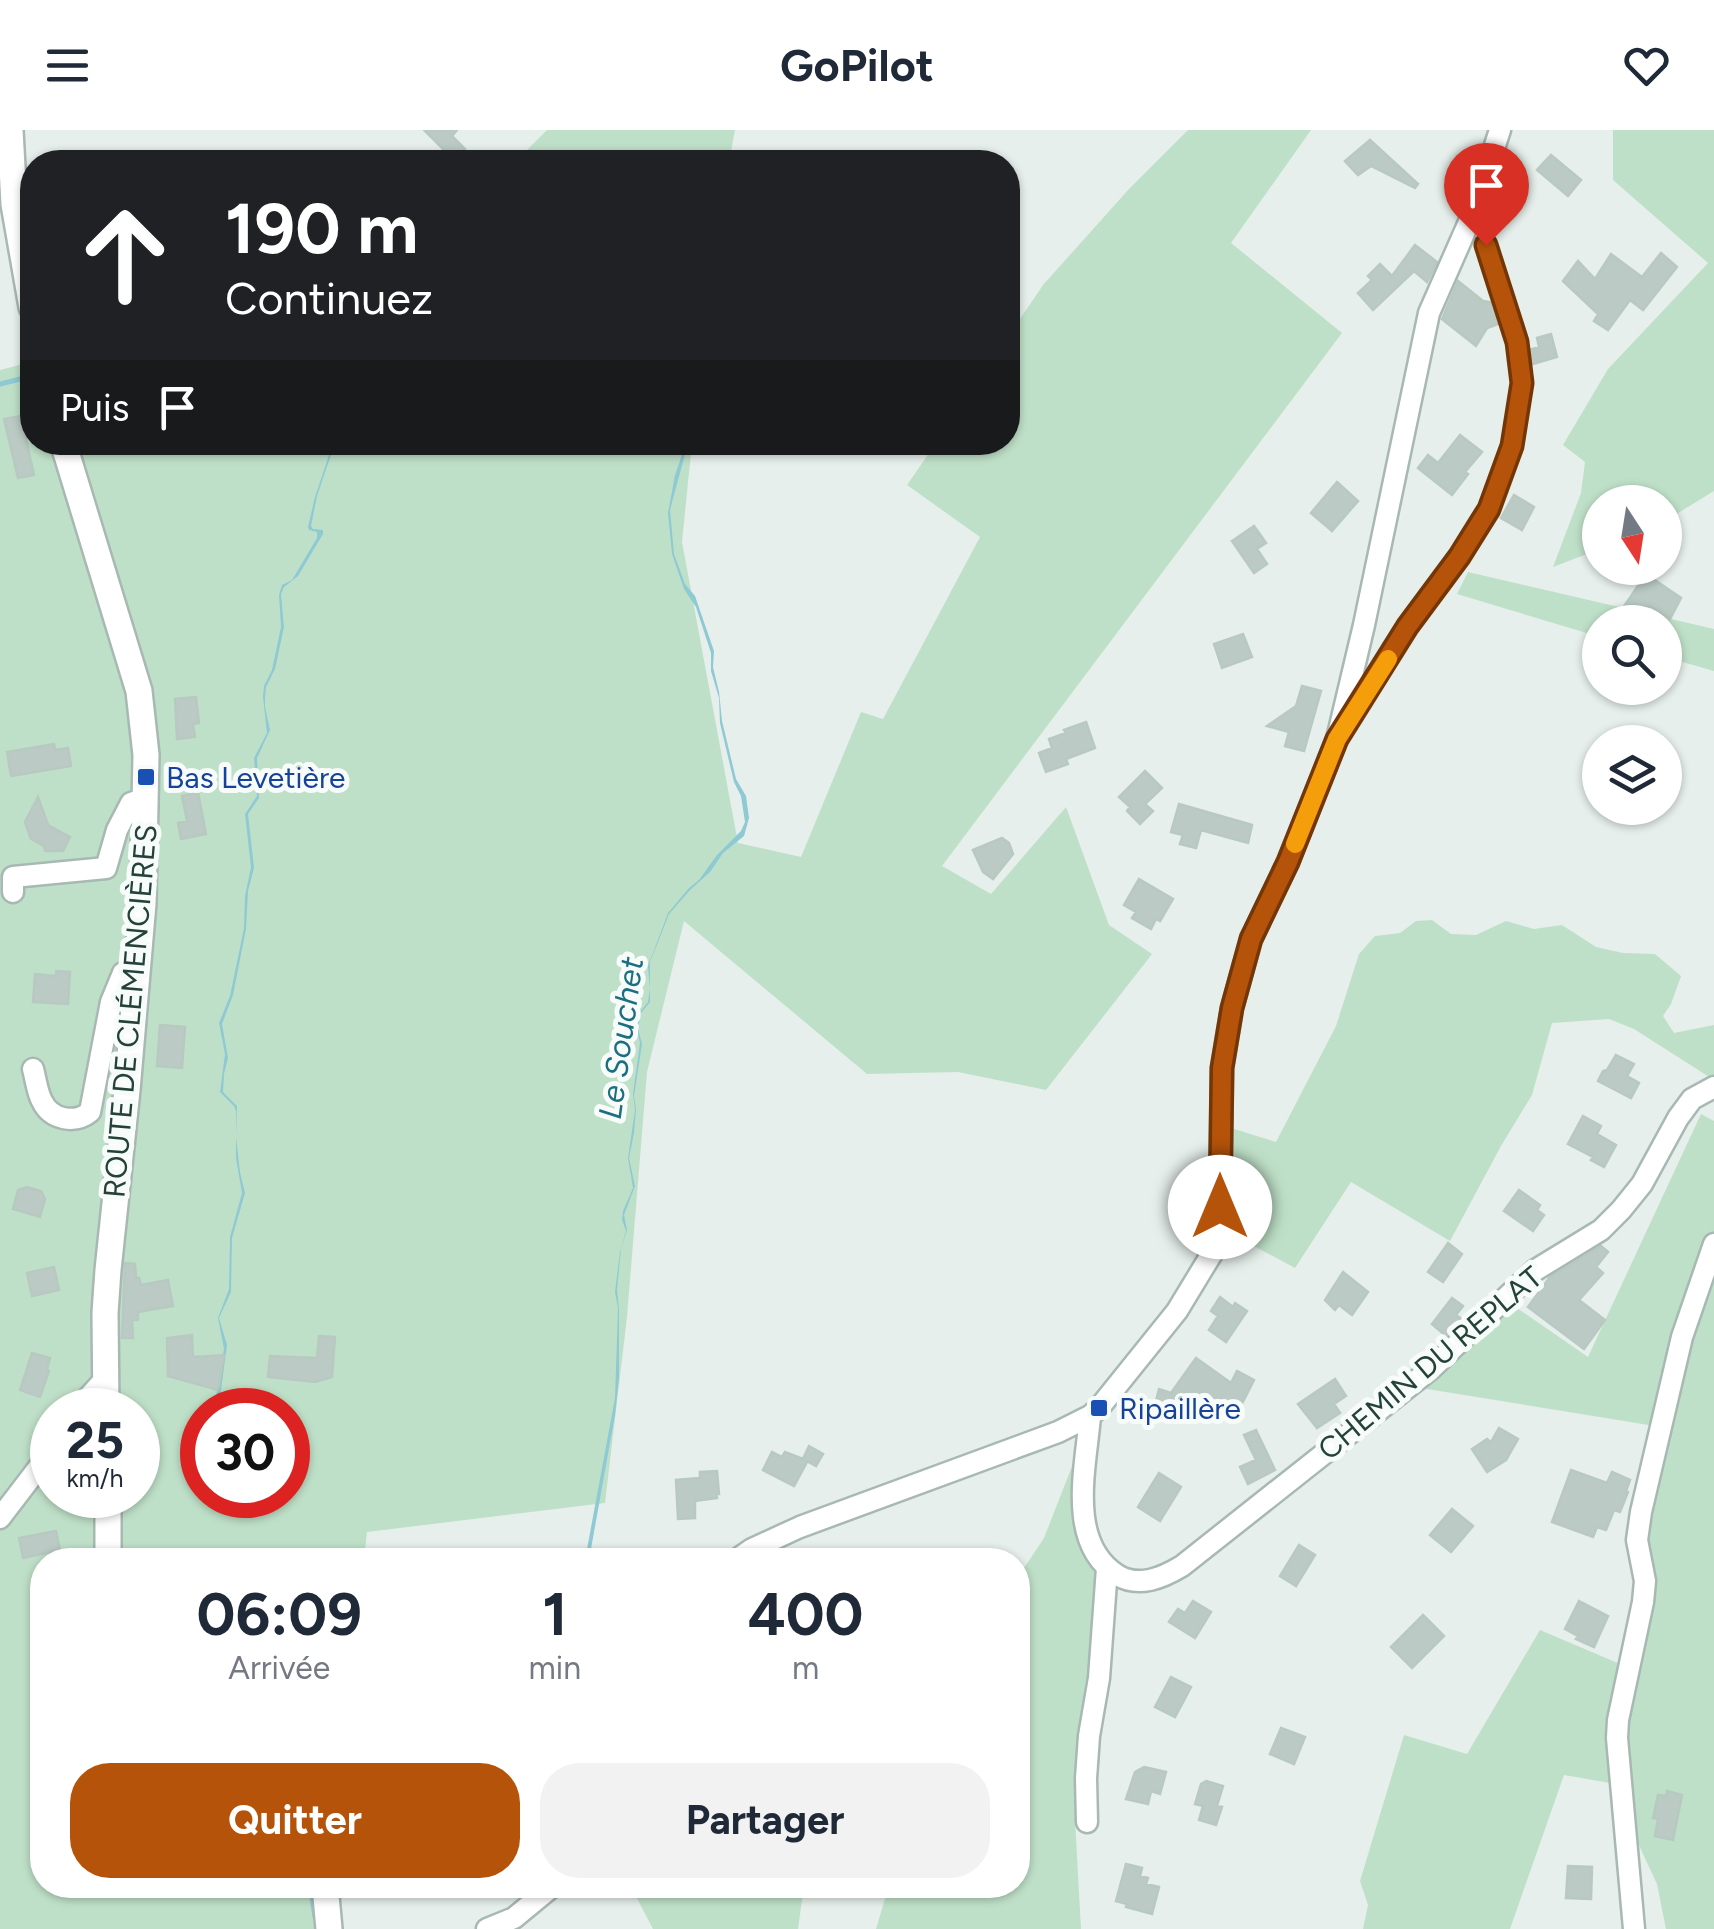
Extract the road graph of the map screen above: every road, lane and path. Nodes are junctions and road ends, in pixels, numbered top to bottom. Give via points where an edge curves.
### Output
1 (10, 130) edge
2 (1500, 130) edge
3 (1474, 213) junction
4 (20, 238) edge
5 (67, 455) edge
6 (1337, 739) junction
7 (146, 798) junction
8 (13, 892) dead end
9 (138, 964) junction
10 (34, 1070) dead end
11 (1714, 1088) edge
12 (1714, 1244) edge
13 (102, 1388) edge
14 (1090, 1416) junction
15 (30, 1479) edge
16 (0, 1518) edge
17 (108, 1518) edge
18 (108, 1548) edge
19 (754, 1548) edge
20 (1107, 1568) junction
21 (1088, 1822) dead end
22 (326, 1898) edge
23 (538, 1898) edge
24 (329, 1929) edge
25 (487, 1929) edge
26 (1634, 1929) edge

1 - 4 street
2 - 3 street
3 - 6 street via 1430,313
3 - 6 lane via 1517,342 1522,383 1512,446 1489,509
5 - 7 street, ROUTE DE CLÉMENCIÈRES via 139,691
6 - 14 street via 1251,939 1232,1008 1222,1068 1220,1226 1211,1255 1177,1310
7 - 8 street via 131,803 106,868 13,877
7 - 9 street, ROUTE DE CLÉMENCIÈRES
9 - 10 street via 123,973 111,1002 90,1112 80,1120 64,1119 45,1108
9 - 13 street, ROUTE DE CLÉMENCIÈRES
11 - 20 street, CHEMIN DU REPLAT via 1692,1099 1642,1184 1601,1230 1534,1271 1398,1396 1182,1566 1137,1582
12 - 26 street via 1682,1336 1637,1540 1643,1602 1617,1738
14 - 19 street
14 - 20 street via 1084,1526
15 - 16 street
17 - 18 street
20 - 21 street via 1089,1736
22 - 24 street
23 - 25 street

